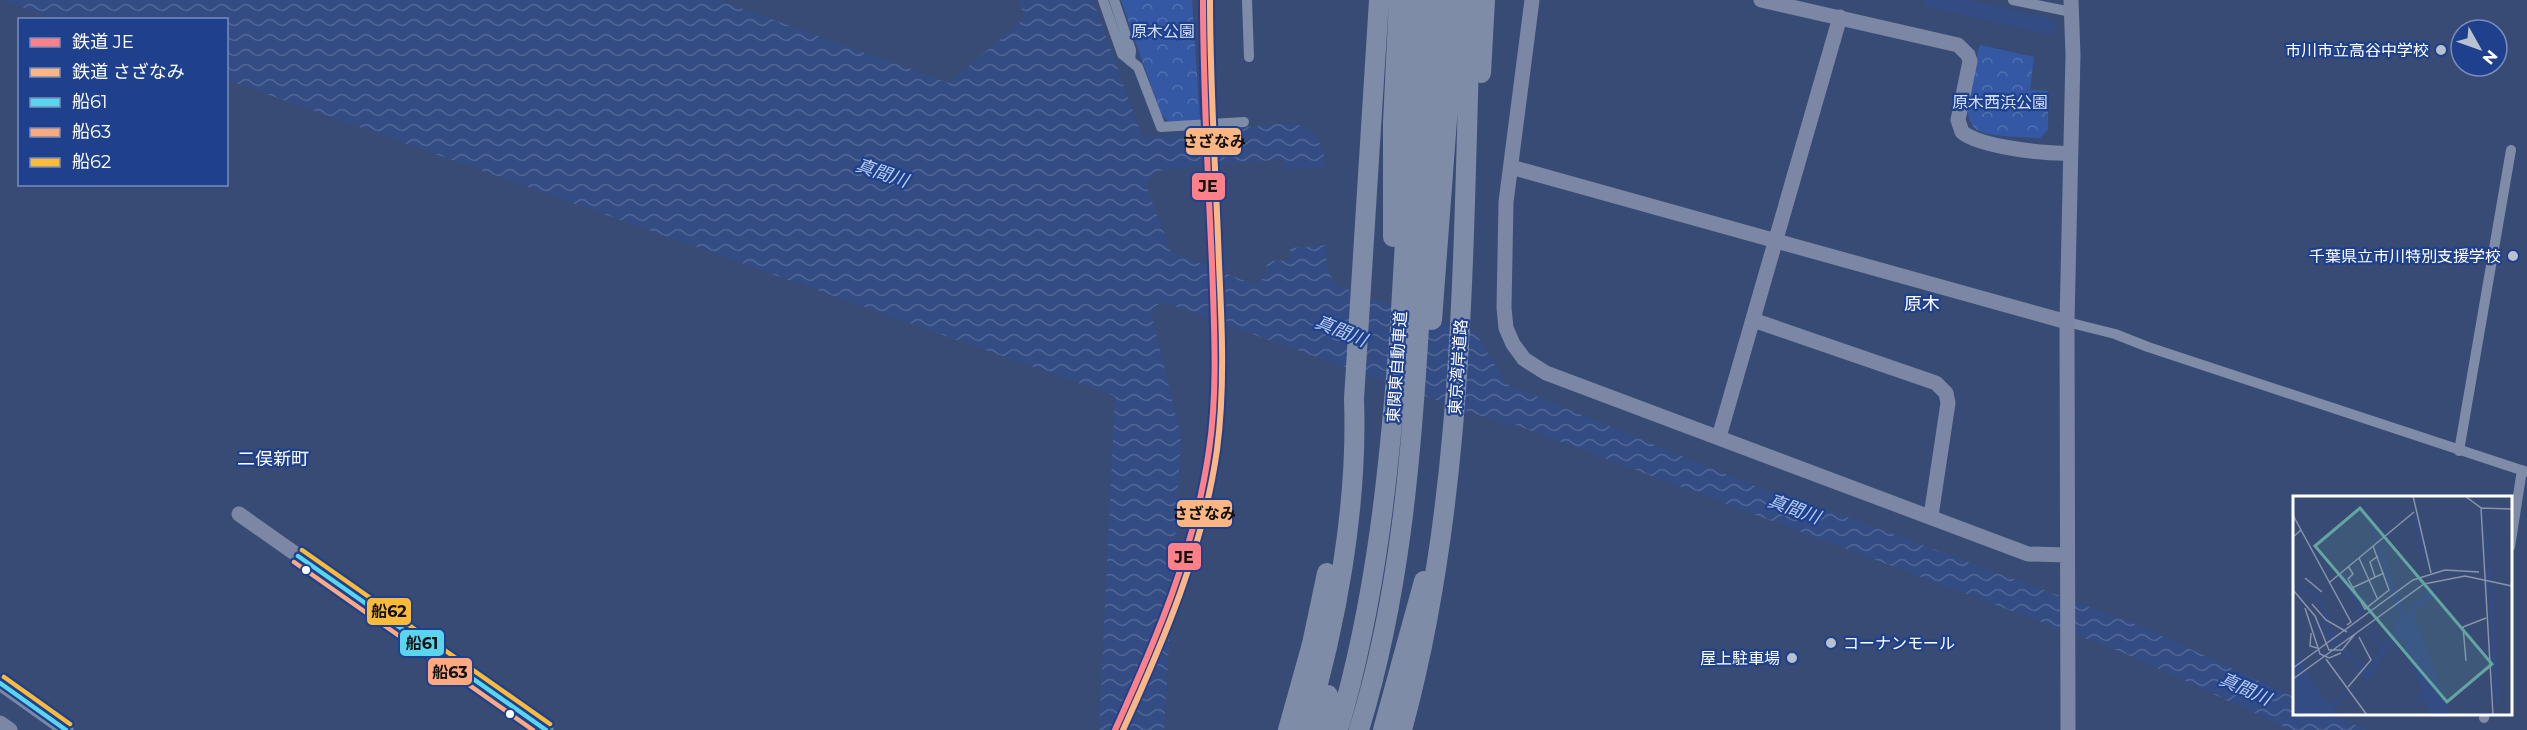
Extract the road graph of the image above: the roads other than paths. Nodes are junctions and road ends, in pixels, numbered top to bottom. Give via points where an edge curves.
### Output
1 (1102, 0) edge
2 (1114, 0) edge
3 (1247, 0) edge
4 (1365, 0) edge
5 (1379, 0) edge
6 (1399, 0) edge
7 (1419, 0) edge
8 (1438, 0) edge
9 (1456, 0) edge
10 (1471, 0) edge
11 (1488, 0) edge
12 (1532, 0) edge
13 (1761, 0) edge
14 (2013, 0) edge
15 (2071, 6) edge
16 (1840, 17) junction
17 (1249, 57) dead end
18 (1130, 61) junction
19 (1244, 122) dead end
20 (1370, 138) junction
21 (2511, 150) dead end
22 (2070, 153) junction
23 (1511, 167) junction
24 (1776, 242) junction
25 (1462, 306) junction
26 (1753, 320) junction
27 (2067, 322) junction
28 (1396, 372) junction
29 (1719, 437) junction
30 (2459, 451) junction
31 (1349, 456) junction
32 (1409, 465) junction
33 (2525, 471) edge
34 (239, 514) dead end
35 (1931, 516) junction
36 (1444, 525) junction
37 (2512, 542) edge
38 (1344, 546) junction
39 (2067, 555) junction
40 (0, 683) edge
41 (0, 723) edge
42 (62, 729) edge
43 (10, 730) edge
44 (546, 730) edge
45 (1288, 730) edge
46 (1305, 730) edge
47 (1319, 730) edge
48 (1338, 730) edge
49 (1359, 730) edge
50 (1383, 730) edge
51 (1402, 730) edge
52 (2068, 730) edge

1 - 18 street via 1122,54
2 - 18 street via 1131,50
3 - 17 street
4 - 20 highway
5 - 20 highway
6 - 28 highway via 1393,134
7 - 28 highway, 東関東自動車道
8 - 32 highway, 東関東自動車道
9 - 32 highway via 1436,291 1421,408
10 - 25 highway, 東京湾岸道路
11 - 25 highway
12 - 23 street
13 - 16 street
14 - 15 street
15 - 22 street
16 - 22 street via 1953,43 1964,49 1969,69 1958,120 1968,136 2040,153
16 - 24 street
18 - 19 street via 1138,67 1161,127
20 - 31 highway
21 - 30 street
22 - 27 street
23 - 24 street
23 - 29 street via 1506,202 1504,308 1506,328 1518,351 1546,373
24 - 26 street
24 - 27 street
25 - 36 highway, 東京湾岸道路
26 - 29 street
26 - 35 street via 1936,383 1943,389 1948,404
27 - 30 street via 2115,334
27 - 39 street
28 - 48 highway, 東関東自動車道 via 1390,458 1368,609
29 - 35 street
30 - 33 street
31 - 38 highway
31 - 45 highway via 1326,580
32 - 49 highway, 東関東自動車道 via 1388,614
33 - 37 street
34 - 44 street
35 - 39 street via 2033,555
36 - 50 highway via 1422,586
36 - 51 highway, 東京湾岸道路 via 1422,652
38 - 46 highway via 1326,648
38 - 47 highway via 1344,599 1334,668
39 - 52 street
40 - 42 street
41 - 43 street

